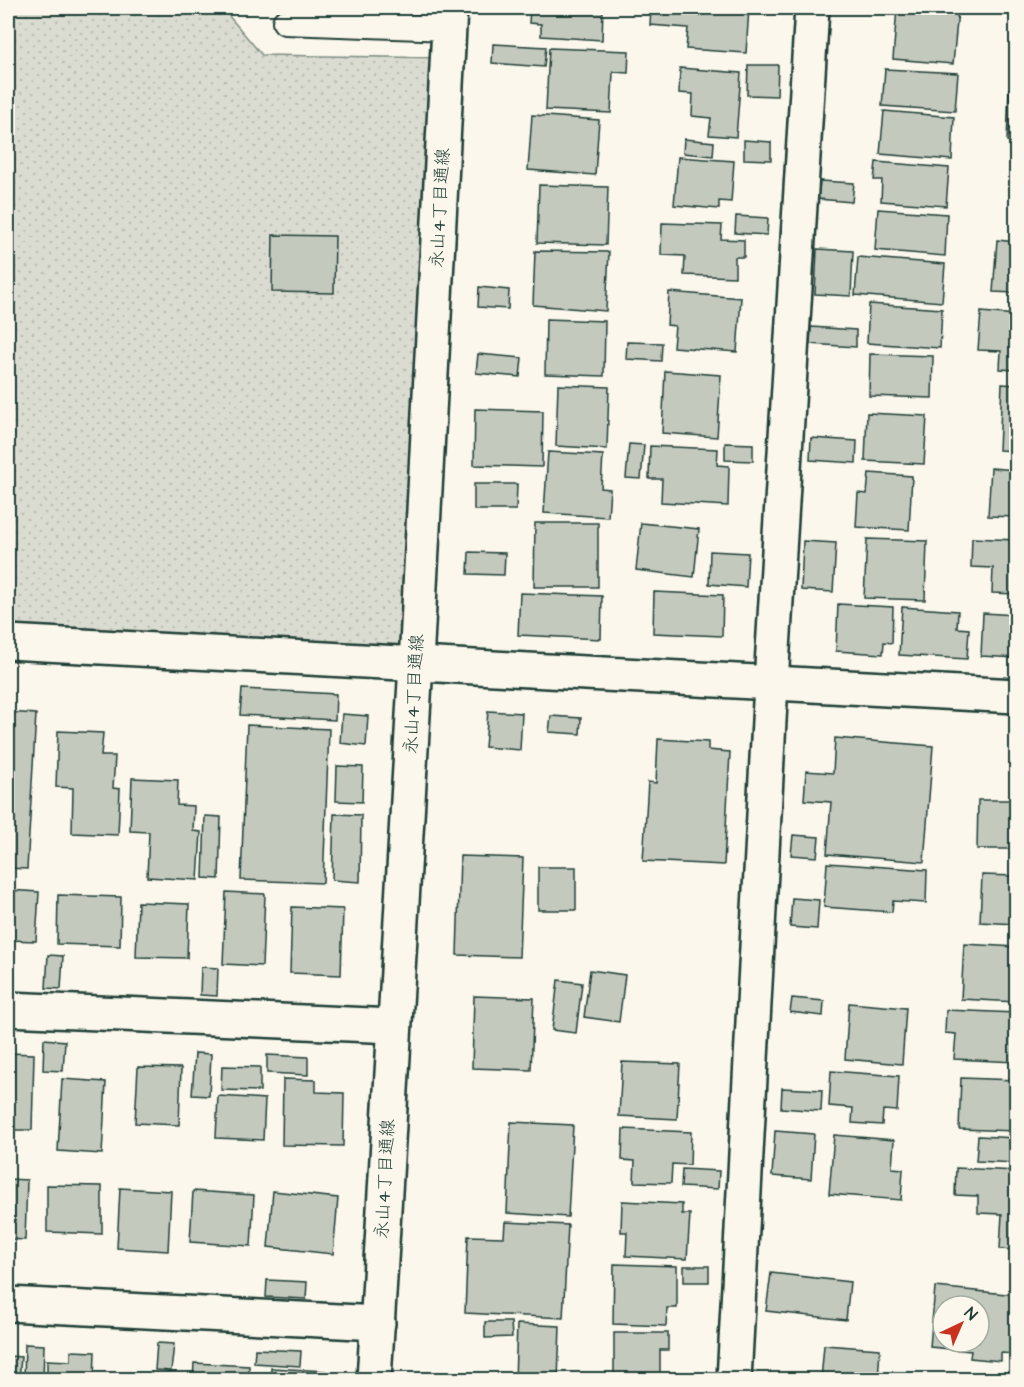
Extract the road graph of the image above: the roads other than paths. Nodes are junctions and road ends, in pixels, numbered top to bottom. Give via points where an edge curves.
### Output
1 (812, 8) edge
2 (450, 18) edge
3 (285, 22) dead end
4 (8, 642) edge
5 (416, 664) junction
6 (771, 683) junction
7 (1017, 696) edge
8 (8, 1010) edge
9 (394, 1026) junction
10 (8, 1304) edge
11 (378, 1323) junction
12 (374, 1380) edge
13 (734, 1380) edge

1 - 6 street
2 - 3 lane
2 - 5 street, 永山4丁目通線
4 - 5 street
5 - 6 street
5 - 9 street, 永山4丁目通線
6 - 7 street
6 - 13 street
8 - 9 street
9 - 11 street, 永山4丁目通線
10 - 11 street
11 - 12 street, 永山4丁目通線

